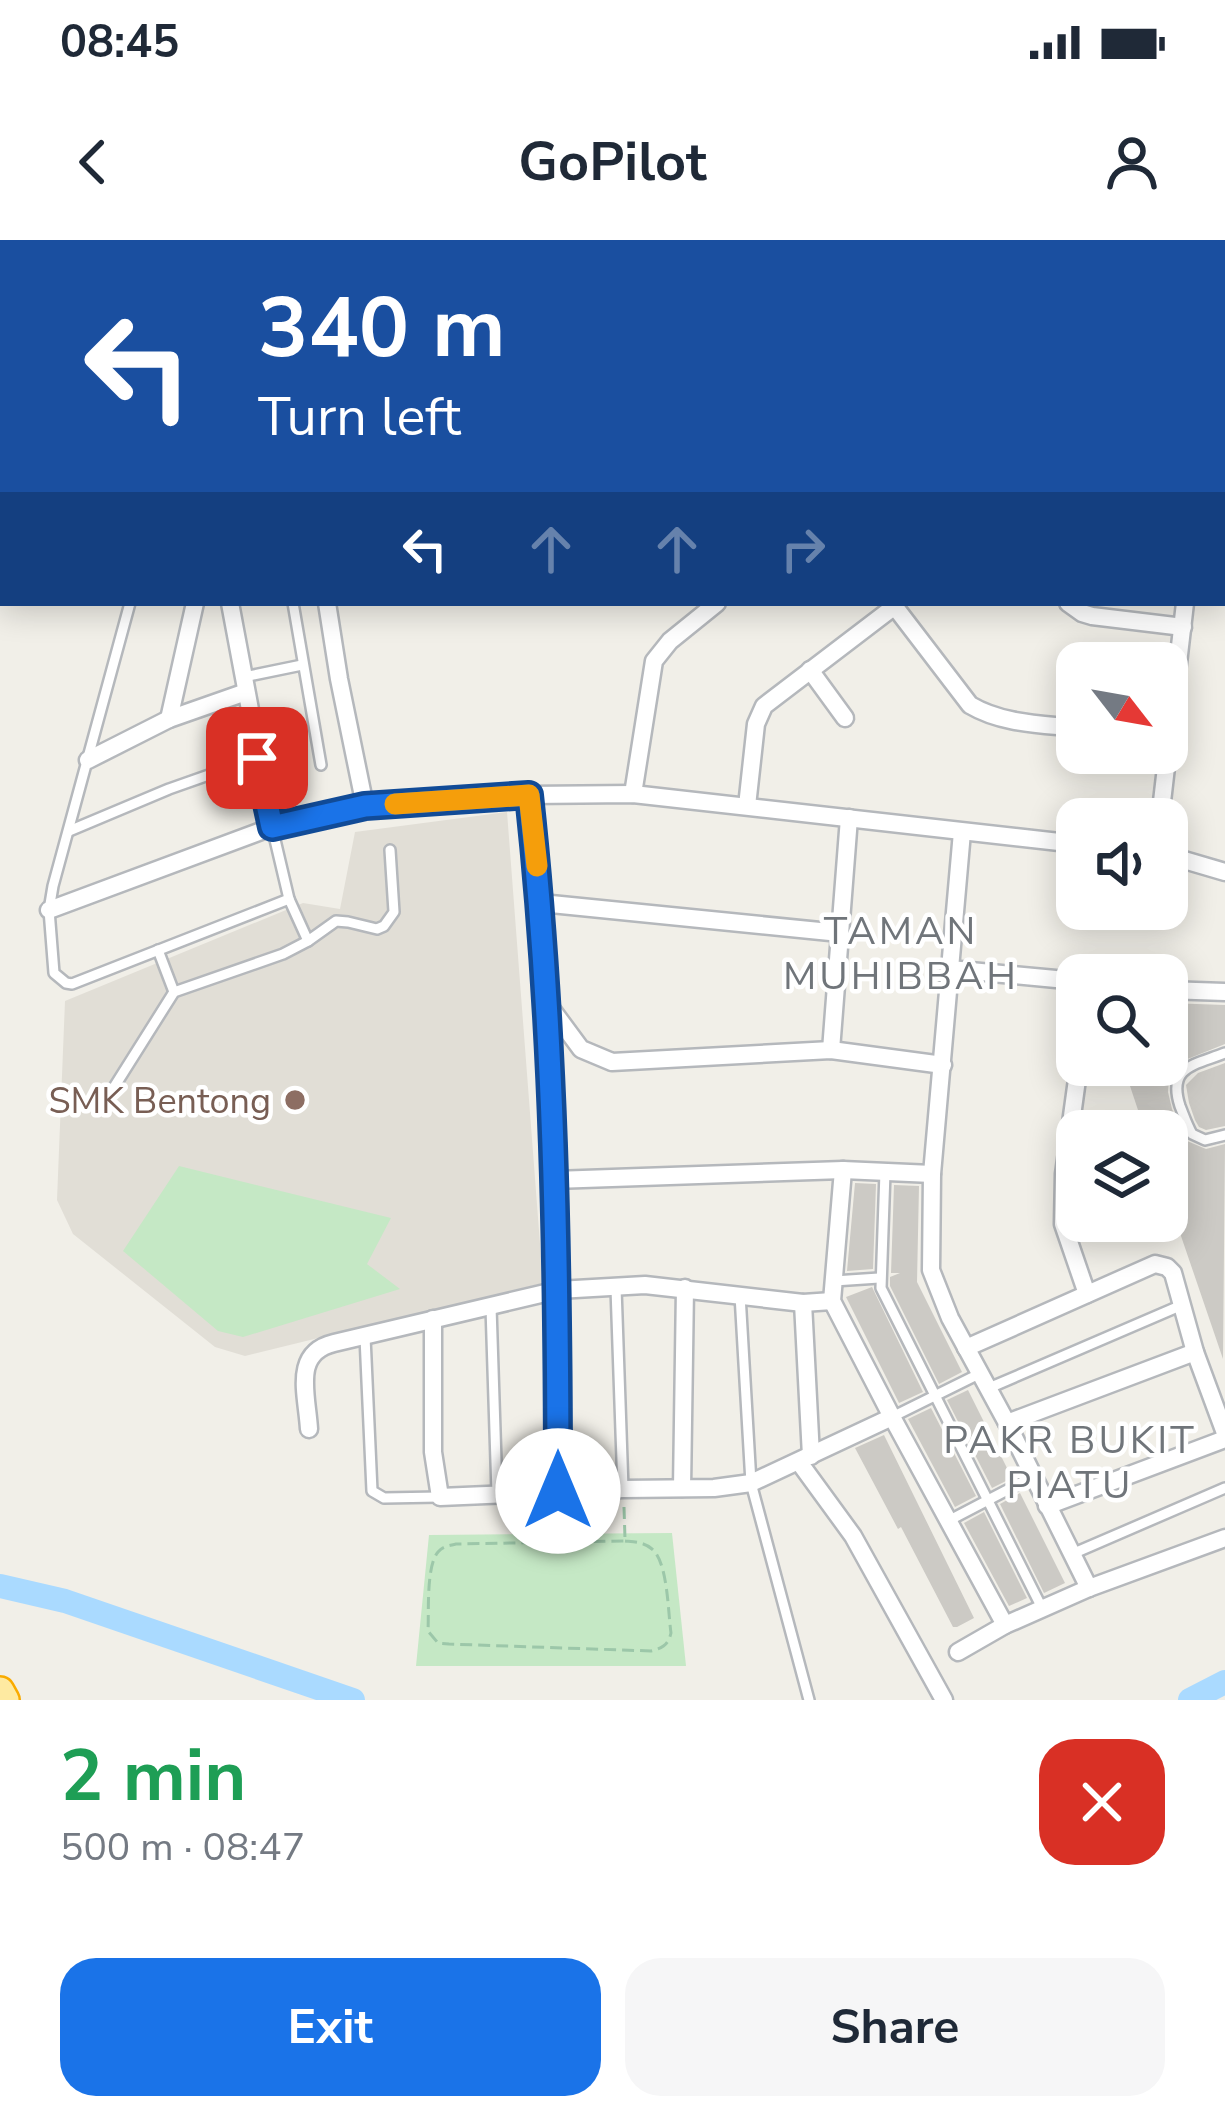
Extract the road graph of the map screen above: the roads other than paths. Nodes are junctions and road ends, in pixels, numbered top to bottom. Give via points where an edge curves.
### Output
1 (129, 606) edge
2 (194, 606) edge
3 (231, 606) edge
4 (293, 606) edge
5 (327, 606) edge
6 (714, 606) edge
7 (893, 606) edge
8 (895, 606) edge
9 (1073, 606) edge
10 (1186, 606) edge
11 (1183, 627) junction
12 (1181, 642) edge
13 (302, 665) junction
14 (810, 670) junction
15 (245, 684) junction
16 (169, 718) junction
17 (845, 718) dead end
18 (1056, 725) edge
19 (257, 758) junction
20 (88, 760) junction
21 (321, 765) dead end
22 (633, 794) junction
23 (529, 795) junction
24 (365, 806) junction
25 (747, 806) junction
26 (849, 818) junction
27 (272, 827) junction
28 (69, 831) junction
29 (962, 832) junction
30 (1056, 842) edge
31 (390, 850) dead end
32 (1188, 862) edge
33 (1225, 872) edge
34 (289, 899) junction
35 (541, 903) junction
36 (49, 910) junction
37 (840, 934) junction
38 (308, 941) junction
39 (158, 950) junction
40 (950, 969) junction
41 (1056, 979) edge
42 (1188, 991) edge
43 (174, 992) junction
44 (1225, 992) edge
45 (548, 1003) junction
46 (831, 1050) junction
47 (1225, 1053) edge
48 (943, 1065) junction
49 (1076, 1086) edge
50 (112, 1092) dead end
51 (1225, 1135) edge
52 (843, 1170) junction
53 (885, 1172) junction
54 (932, 1174) junction
55 (554, 1180) junction
56 (879, 1278) junction
57 (834, 1281) junction
58 (616, 1288) junction
59 (685, 1288) junction
60 (558, 1290) junction
61 (740, 1294) junction
62 (1087, 1294) junction
63 (832, 1300) junction
64 (803, 1303) junction
65 (1182, 1305) junction
66 (491, 1307) junction
67 (434, 1318) junction
68 (365, 1337) junction
69 (966, 1348) junction
70 (1196, 1352) junction
71 (985, 1381) junction
72 (935, 1396) junction
73 (892, 1418) junction
74 (1007, 1423) junction
75 (309, 1429) dead end
76 (1225, 1436) edge
77 (805, 1459) junction
78 (1032, 1477) junction
79 (751, 1483) junction
80 (682, 1488) junction
81 (1225, 1488) edge
82 (623, 1489) junction
83 (558, 1491) junction
84 (497, 1494) junction
85 (440, 1497) junction
86 (989, 1500) junction
87 (1047, 1506) junction
88 (948, 1521) junction
89 (1225, 1538) edge
90 (1072, 1554) junction
91 (1090, 1588) junction
92 (1042, 1608) junction
93 (1005, 1624) junction
94 (958, 1652) dead end
95 (0, 1690) edge
96 (4, 1700) edge
97 (808, 1700) edge
98 (944, 1700) edge

1 - 20 lane
2 - 16 street
3 - 15 street
4 - 13 lane
5 - 24 street
6 - 22 street via 654,662
7 - 14 street
8 - 18 street via 970,705
9 - 11 street via 1092,616
10 - 11 street
11 - 12 street
13 - 15 lane
13 - 21 lane
14 - 17 street
14 - 25 street via 759,714
15 - 16 street
15 - 19 street
16 - 20 street
19 - 27 street
19 - 28 lane
20 - 28 lane
22 - 23 street
22 - 25 street
23 - 24 street
23 - 35 street
24 - 27 street
25 - 26 street
26 - 29 street
26 - 37 street
27 - 34 lane
27 - 36 street
28 - 36 lane
29 - 30 street
29 - 40 street
31 - 38 lane via 390,920 377,929 336,921
32 - 33 street
34 - 38 lane
34 - 39 lane
35 - 37 street
35 - 45 street
36 - 39 lane via 54,973 66,983
37 - 46 street
38 - 43 lane
39 - 43 lane
40 - 41 street
40 - 48 street
42 - 44 street
43 - 50 lane
45 - 46 street via 581,1049 612,1062
45 - 55 street
46 - 48 street
47 - 51 lane via 1187,1068 1175,1090 1192,1135
48 - 54 street
49 - 62 street via 1063,1225
52 - 53 street
52 - 55 street
52 - 57 street
53 - 54 street
53 - 56 lane
54 - 69 street via 931,1270
55 - 60 street
56 - 57 lane
56 - 72 lane
57 - 63 street
58 - 59 street
58 - 60 street
58 - 82 lane
59 - 61 street
59 - 80 street
60 - 66 street
60 - 83 street
61 - 64 street
61 - 79 lane
62 - 65 street via 1155,1264 1173,1273
62 - 69 street
63 - 64 street
63 - 73 street
64 - 77 street
65 - 70 street
65 - 71 lane
66 - 67 street
66 - 84 lane
67 - 68 street
67 - 85 street
68 - 75 street via 312,1352 305,1370
68 - 85 lane via 372,1491
69 - 71 street
70 - 74 street
70 - 76 street
71 - 72 lane
71 - 74 street
72 - 73 lane
72 - 86 lane
73 - 77 street
73 - 88 street
74 - 78 street
76 - 87 street
77 - 79 street
77 - 98 street
78 - 86 lane
78 - 87 street
79 - 80 street
79 - 97 lane
80 - 82 street
81 - 90 lane
82 - 83 street
83 - 84 street
84 - 85 street
86 - 88 lane
86 - 92 lane
87 - 90 street
88 - 93 street
89 - 91 street
90 - 91 street
91 - 92 street
92 - 93 street
93 - 94 street
95 - 96 highway

